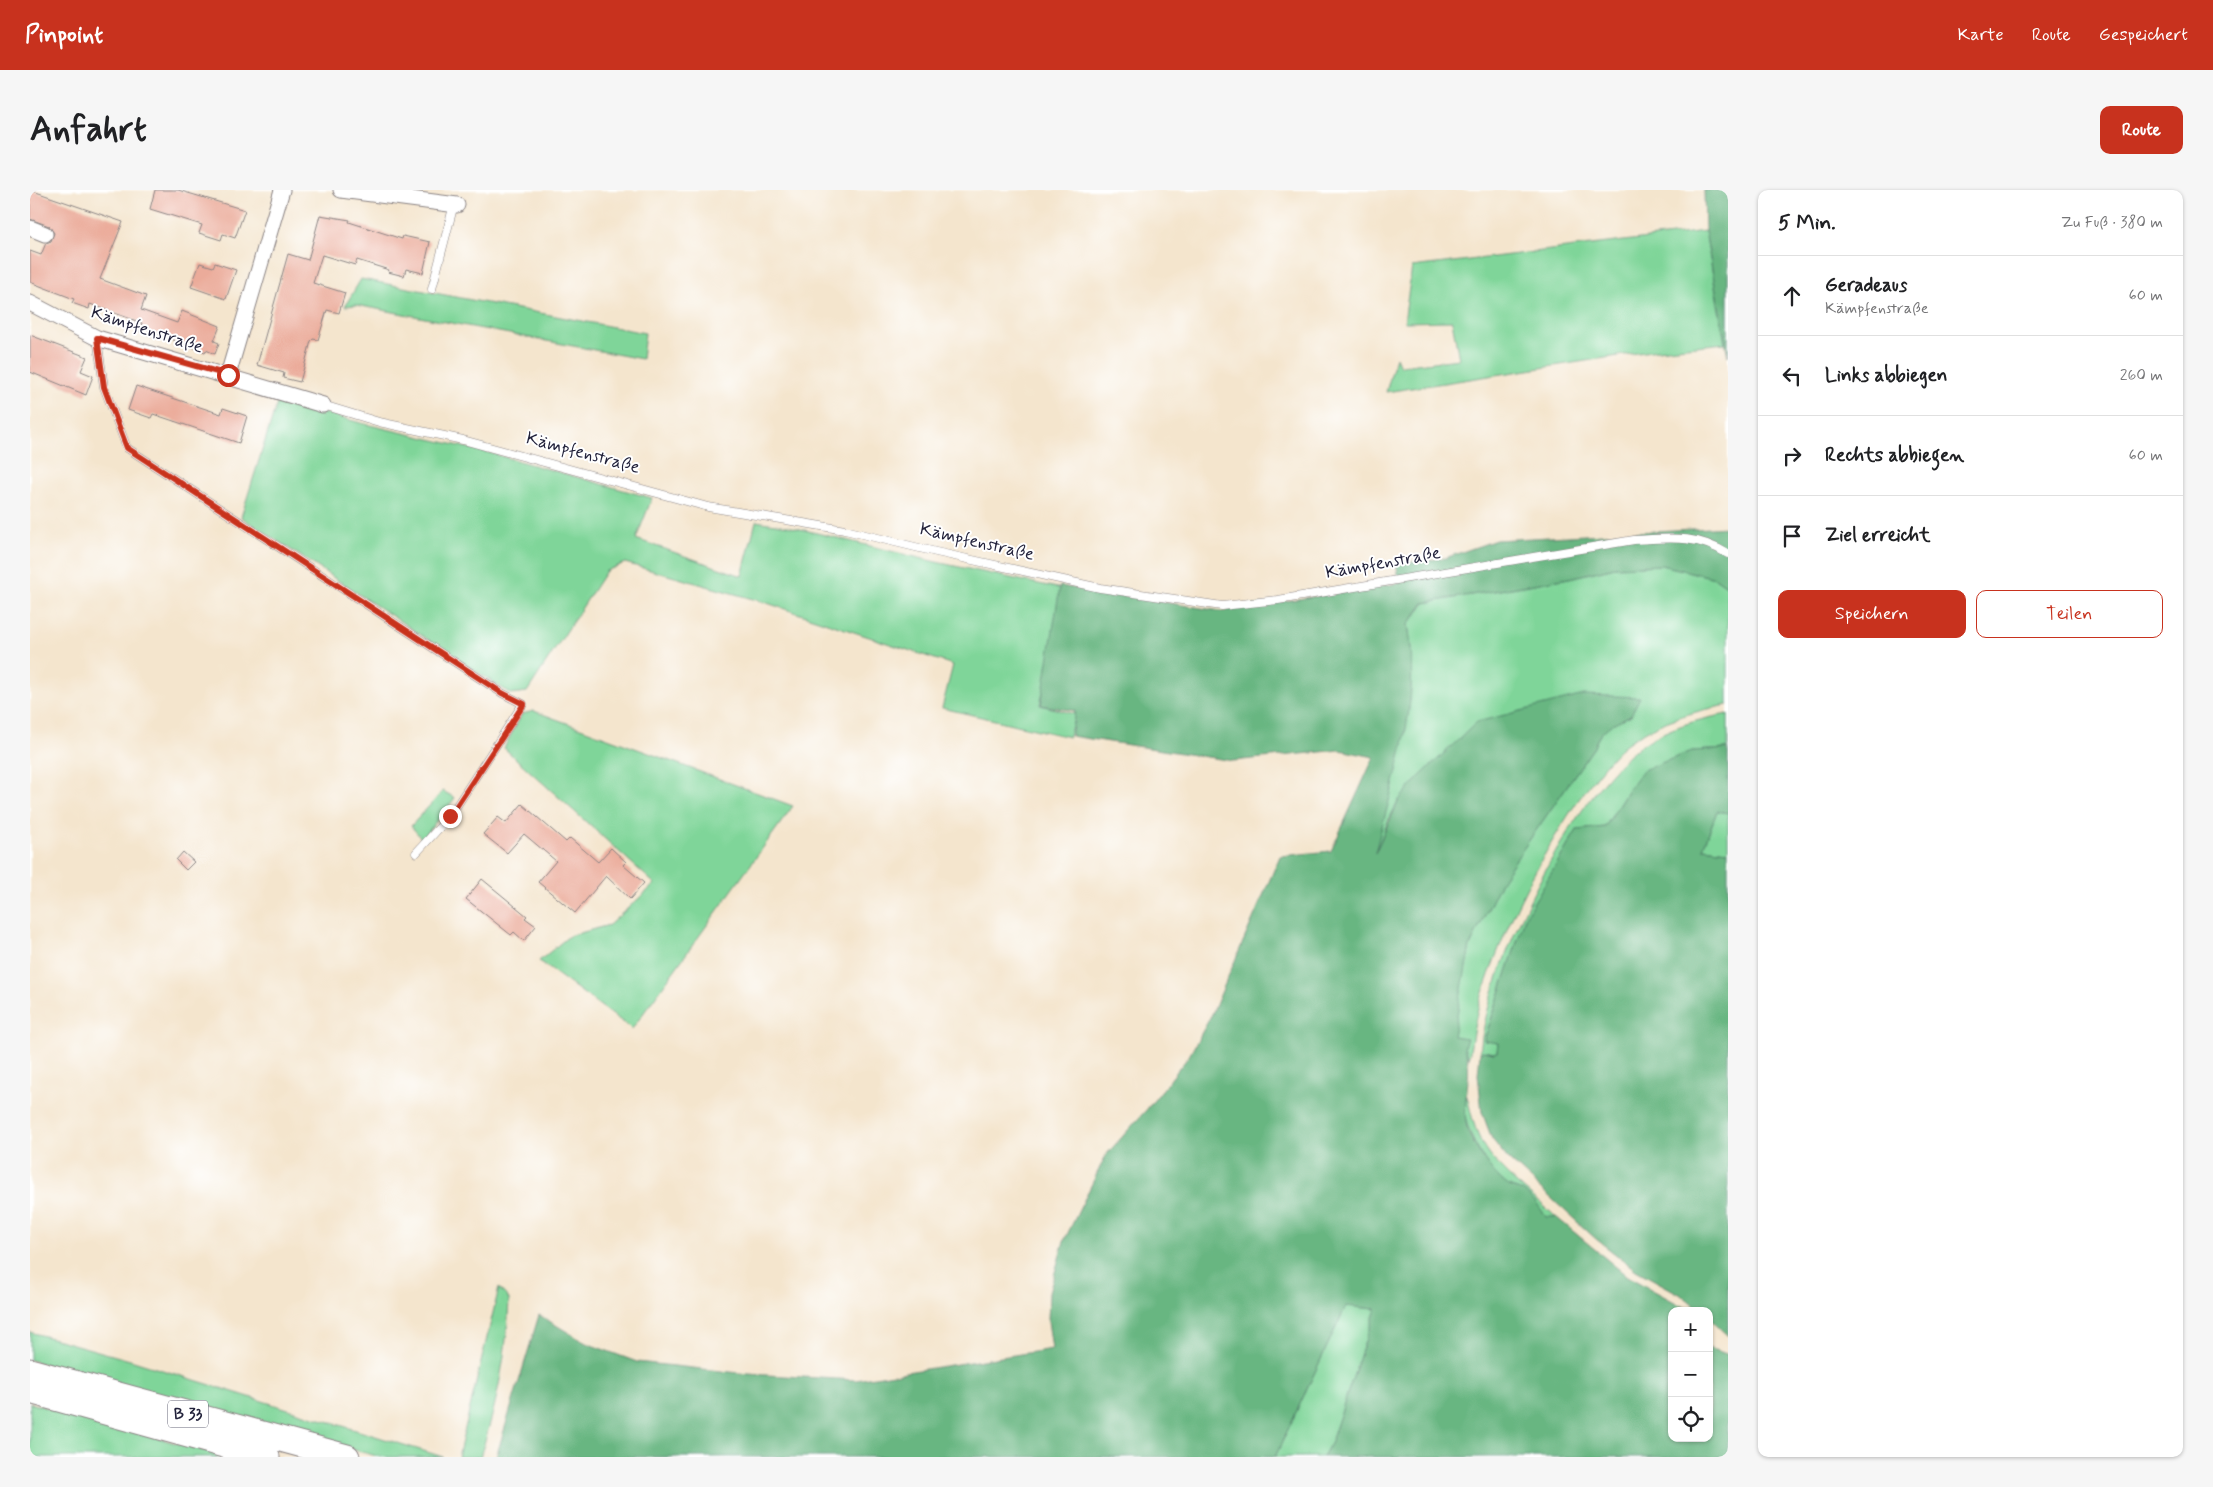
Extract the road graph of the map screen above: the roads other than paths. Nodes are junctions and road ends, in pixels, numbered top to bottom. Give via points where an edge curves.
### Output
1 (282, 190) edge
2 (341, 190) edge
3 (456, 205) joint
4 (30, 228) edge
5 (45, 234) dead end
6 (432, 289) dead end
7 (30, 303) edge
8 (97, 338) junction
9 (228, 375) junction
10 (324, 405) joint
11 (1728, 554) edge
12 (416, 853) dead end
13 (30, 1371) edge
14 (30, 1391) edge
15 (267, 1457) edge
16 (347, 1457) edge

1 - 9 street
2 - 3 street
3 - 6 lane
4 - 5 street
7 - 8 street, Kämpfenstraße
8 - 9 street, Kämpfenstraße
8 - 12 lane via 104,387 127,448 524,704 450,816
9 - 10 street, Kämpfenstraße
10 - 11 lane, Kämpfenstraße via 708,507 845,530 1100,588 1222,606 1278,600 1634,540 1682,537 1715,546
13 - 16 highway, B 33
14 - 15 highway, B 33

